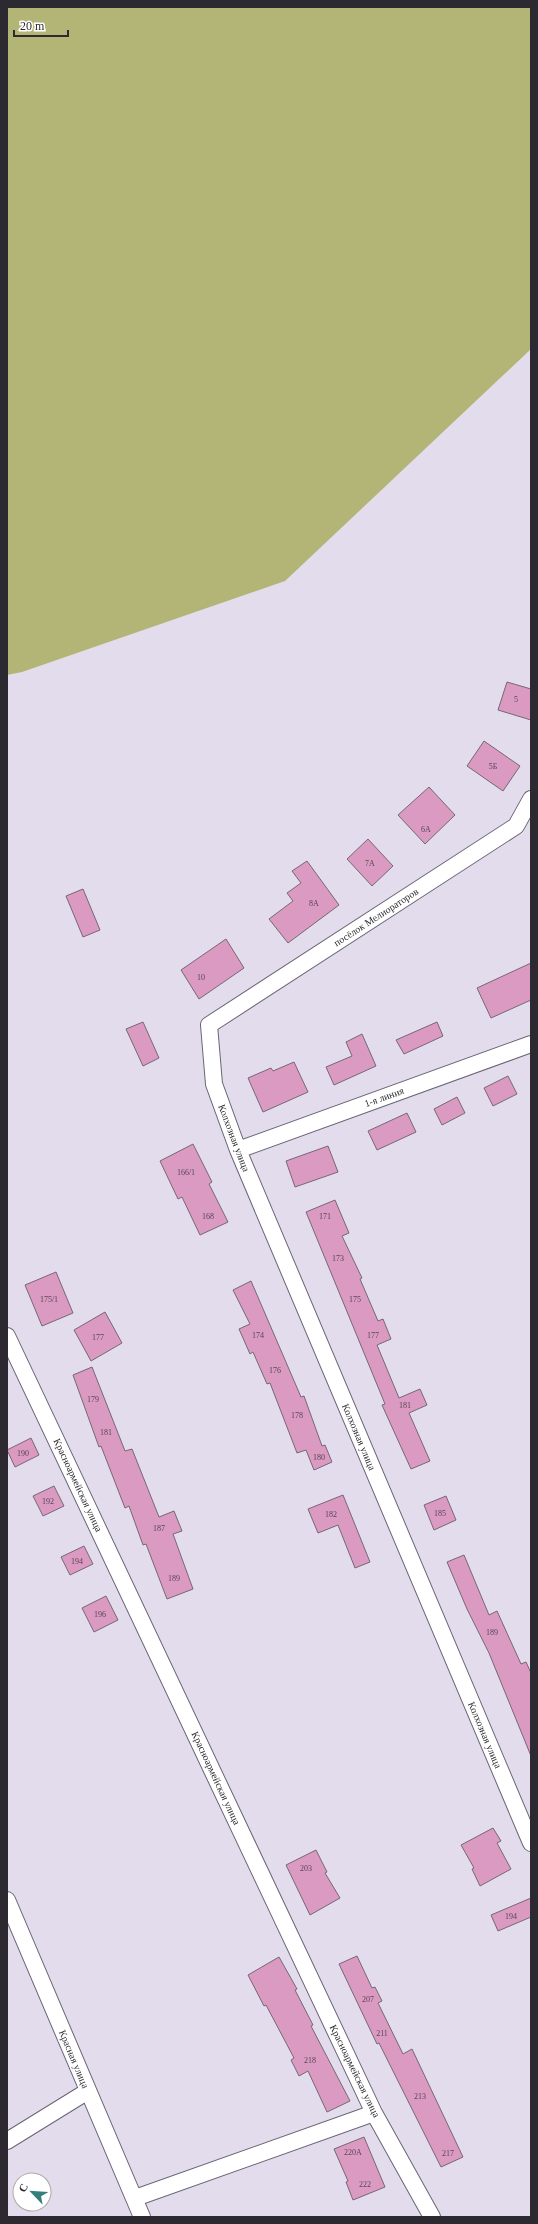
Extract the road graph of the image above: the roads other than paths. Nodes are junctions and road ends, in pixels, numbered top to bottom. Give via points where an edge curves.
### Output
1 (531, 799) edge
2 (209, 1025) joint
3 (531, 1044) edge
4 (238, 1150) junction
5 (7, 1336) edge
6 (531, 1843) edge
7 (7, 1900) edge
8 (88, 2091) junction
9 (374, 2113) junction
10 (7, 2141) edge
11 (135, 2198) junction
12 (142, 2217) edge
13 (432, 2217) edge

1 - 2 street, посёлок Мелиораторов via 516,826
2 - 4 street, Колхозная улица via 214,1084
3 - 4 street, 1-я линия
4 - 6 street, Колхозная улица
5 - 9 street, Красноармейская улица
7 - 8 street, Красная улица
8 - 10 street
8 - 11 street, Красная улица
9 - 11 street
9 - 13 street, Красноармейская улица
11 - 12 street, Красная улица

